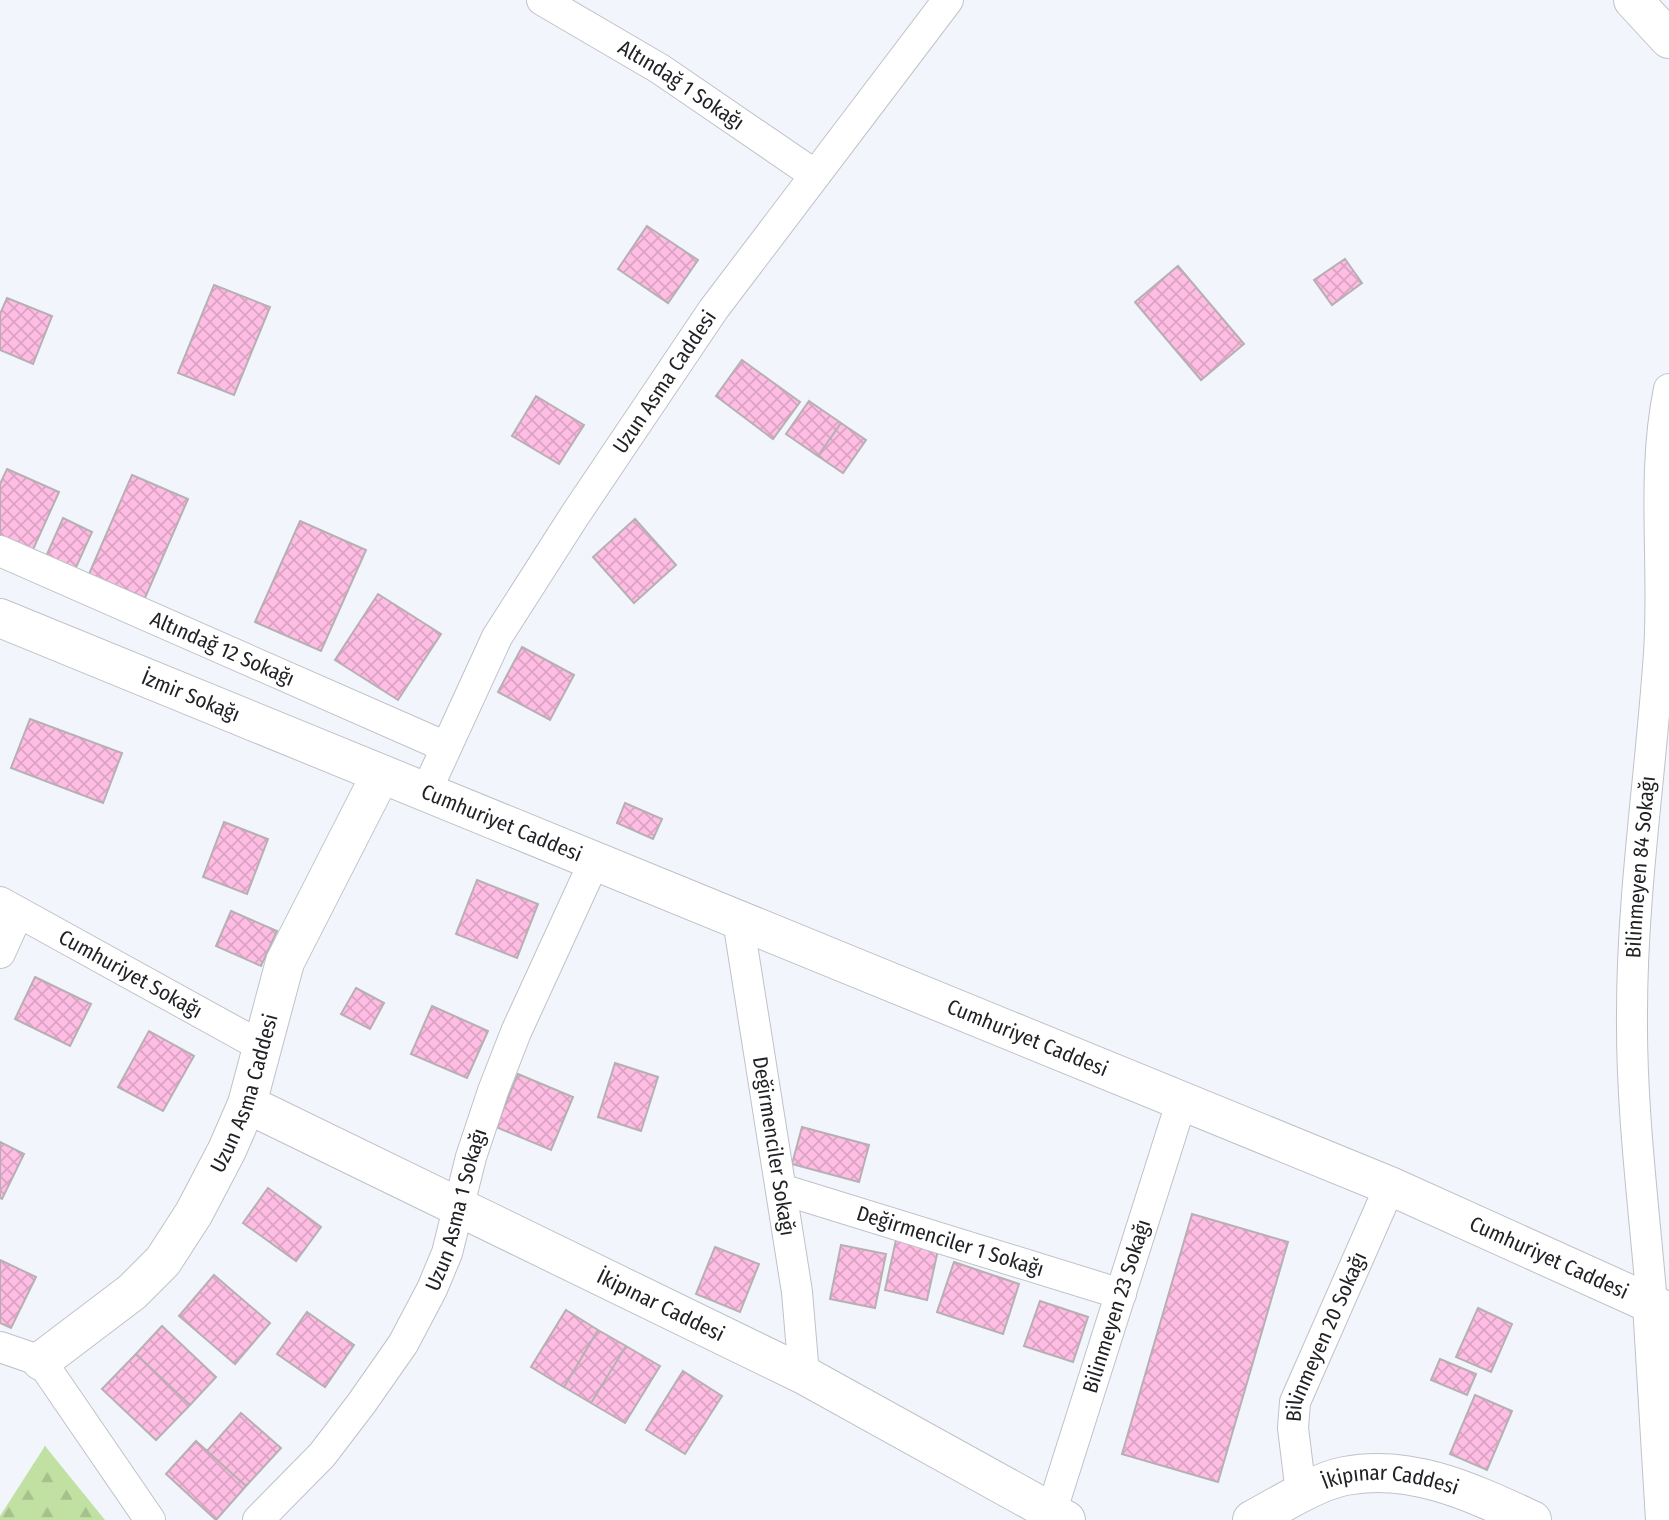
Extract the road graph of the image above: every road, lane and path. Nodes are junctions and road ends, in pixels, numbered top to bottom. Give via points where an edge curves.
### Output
1 (542, 0) edge
2 (948, 0) edge
3 (1633, 0) edge
4 (1669, 38) edge
5 (815, 176) junction
6 (1669, 389) edge
7 (0, 551) edge
8 (0, 618) edge
9 (446, 747) junction
10 (380, 776) junction
11 (425, 794) junction
12 (594, 862) junction
13 (9, 907) edge
14 (738, 920) junction
15 (0, 953) edge
16 (261, 1046) junction
17 (1182, 1100) junction
18 (247, 1104) junction
19 (1390, 1186) junction
20 (780, 1189) junction
21 (459, 1206) junction
22 (1121, 1294) junction
23 (1660, 1308) edge
24 (0, 1347) edge
25 (41, 1362) junction
26 (804, 1375) junction
27 (1301, 1493) junction
28 (1059, 1516) edge
29 (150, 1520) edge
30 (258, 1520) edge
31 (1252, 1520) edge
32 (1532, 1520) edge
33 (1665, 1520) edge

1 - 5 street, Altındağ 1 Sokağı via 660,69
2 - 5 street, Uzun Asma Caddesi
3 - 4 street
5 - 9 street, Uzun Asma Caddesi via 713,310 575,515 498,637
6 - 23 street, Bilinmeyen 84 Sokağı via 1660,495 1659,650 1632,1013 1633,1087
7 - 9 street, Altındağ 12 Sokağı
8 - 10 street, İzmir Sokağı
9 - 11 street, Uzun Asma Caddesi
10 - 11 street, Cumhuriyet Caddesi
10 - 16 street, Uzun Asma Caddesi via 285,962
11 - 12 street, Cumhuriyet Caddesi
12 - 14 street, Cumhuriyet Caddesi
12 - 21 street, Uzun Asma 1 Sokağı via 516,1032 471,1157
13 - 15 street
13 - 16 street, Cumhuriyet Sokağı
14 - 17 street, Cumhuriyet Caddesi
14 - 20 street, Değirmenciler Sokağı
16 - 18 street, Uzun Asma Caddesi
17 - 19 street, Cumhuriyet Caddesi
17 - 22 street, Bilinmeyen 23 Sokağı
18 - 21 street, İkipınar Caddesi
18 - 25 street, Uzun Asma Caddesi via 194,1213 163,1261 132,1292
19 - 23 street, Cumhuriyet Caddesi
19 - 27 street, Bilinmeyen 20 Sokağı via 1295,1402 1293,1428
20 - 22 street, Değirmenciler 1 Sokağı
20 - 26 street, Değirmenciler Sokağı via 797,1292
21 - 26 street, İkipınar Caddesi
21 - 30 street, Uzun Asma 1 Sokağı via 447,1253 402,1344 322,1455
22 - 28 street, Bilinmeyen 23 Sokağı
23 - 33 street
24 - 25 street
25 - 29 street
26 - 28 street, İkipınar Caddesi
27 - 31 street, İkipınar Caddesi
27 - 32 street, İkipınar Caddesi via 1343,1476 1383,1471 1455,1488

